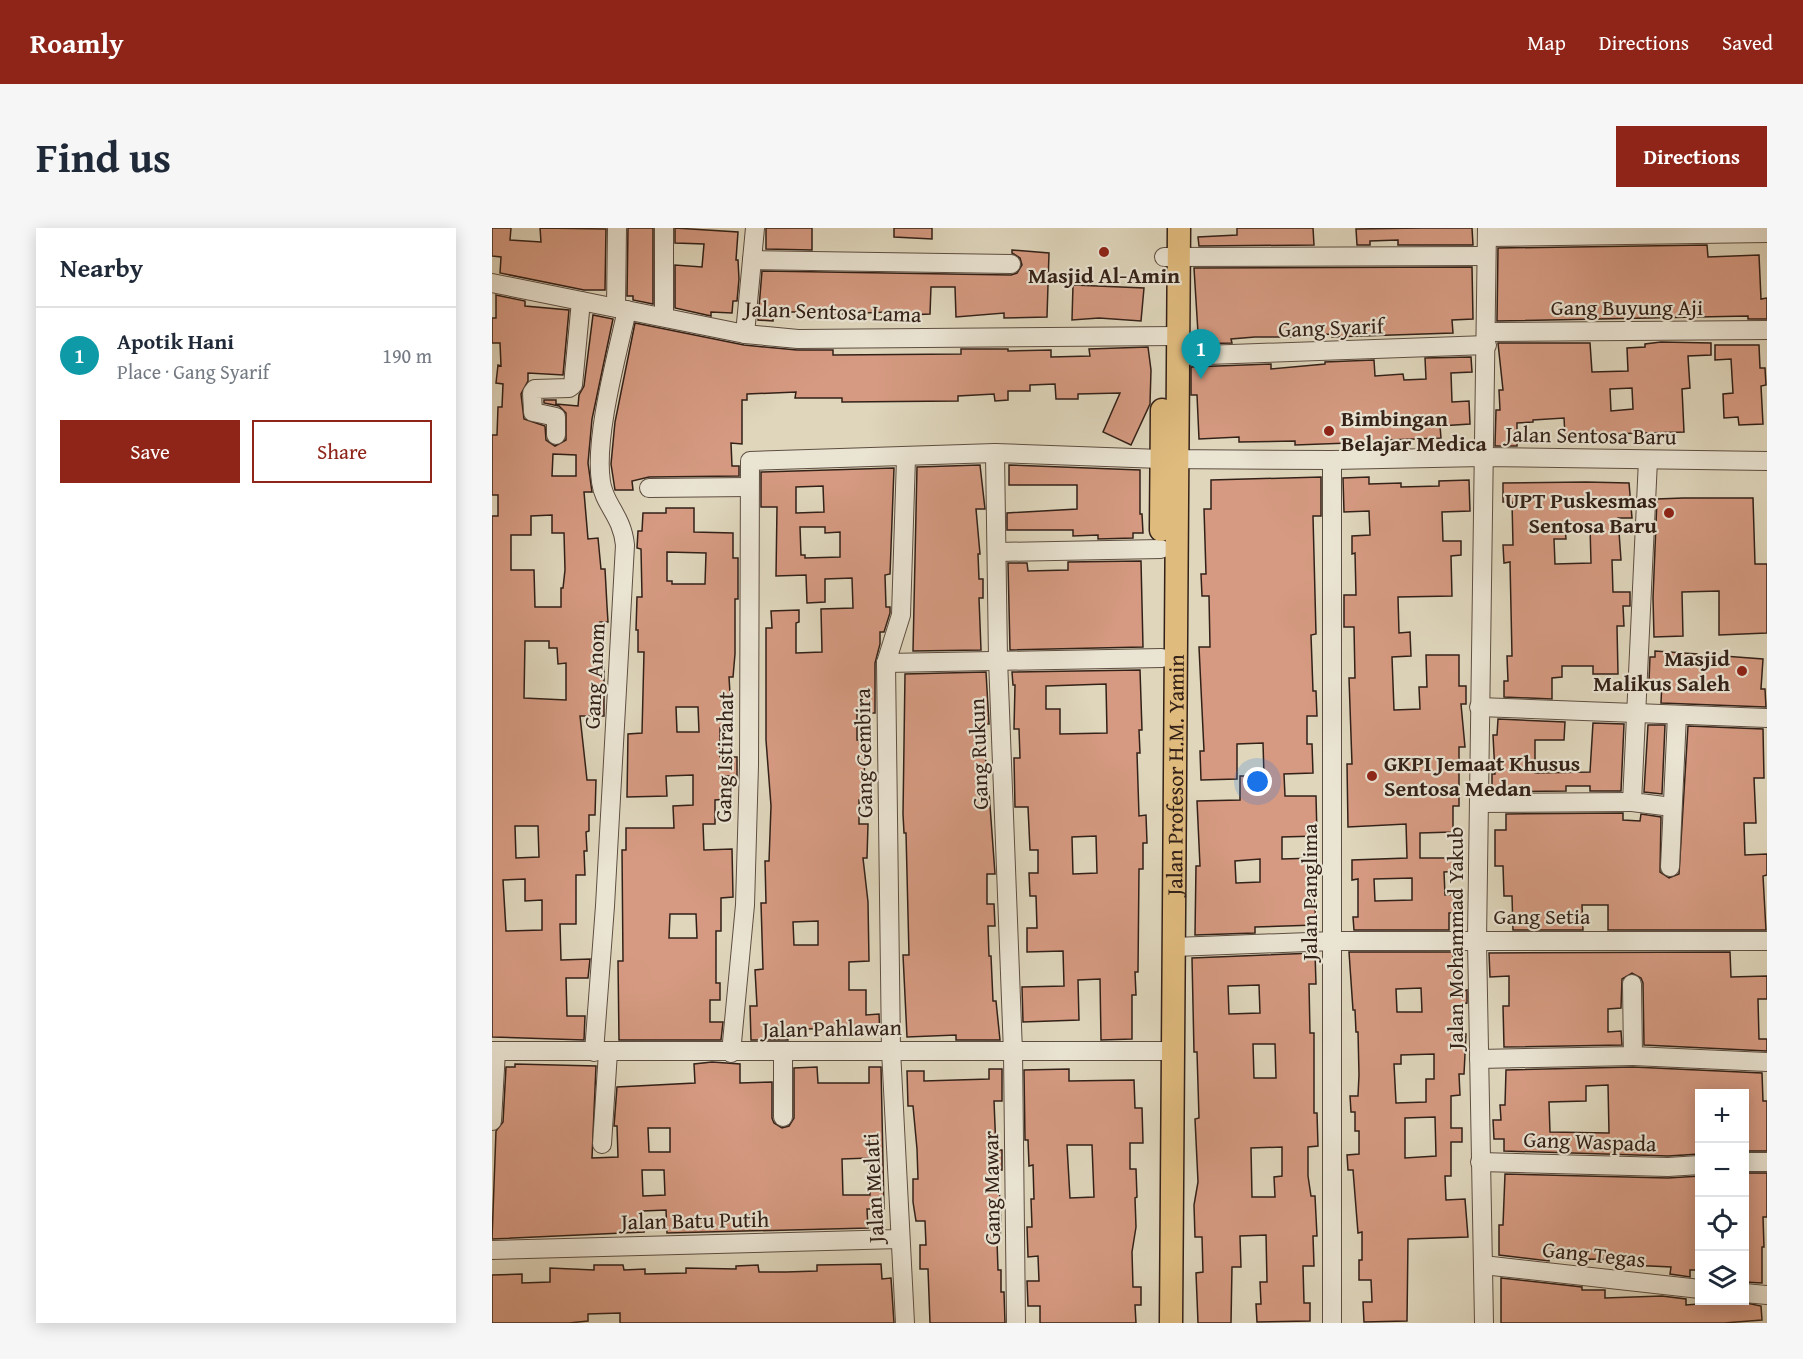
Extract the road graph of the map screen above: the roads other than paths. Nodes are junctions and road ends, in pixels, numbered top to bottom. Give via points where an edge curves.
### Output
1 (617, 228) edge
2 (664, 228) edge
3 (755, 228) edge
4 (1165, 228) edge
5 (1179, 228) edge
6 (1487, 232) edge
7 (1767, 233) edge
8 (1486, 256) junction
9 (1172, 257) junction
10 (752, 260) junction
11 (1011, 264) dead end
12 (492, 283) edge
13 (582, 301) junction
14 (621, 308) junction
15 (664, 316) junction
16 (1767, 330) edge
17 (745, 334) junction
18 (1487, 339) junction
19 (1170, 346) junction
20 (556, 435) dead end
21 (995, 453) junction
22 (1483, 456) junction
23 (906, 458) junction
24 (1169, 459) junction
25 (1332, 460) junction
26 (1648, 460) junction
27 (750, 461) joint
28 (1767, 461) edge
29 (749, 487) junction
30 (649, 488) dead end
31 (1161, 549) junction
32 (997, 552) junction
33 (1166, 650) junction
34 (998, 659) junction
35 (886, 663) junction
36 (1479, 707) junction
37 (1637, 713) junction
38 (1677, 715) junction
39 (1767, 718) edge
40 (1632, 802) junction
41 (1479, 803) junction
42 (1672, 807) junction
43 (1670, 867) dead end
44 (1334, 941) junction
45 (1478, 941) junction
46 (1767, 941) edge
47 (1174, 946) junction
48 (1632, 984) dead end
49 (891, 1050) junction
50 (494, 1051) edge
51 (1165, 1051) junction
52 (601, 1052) junction
53 (1013, 1052) junction
54 (731, 1053) junction
55 (783, 1053) junction
56 (1633, 1056) junction
57 (1479, 1059) junction
58 (1767, 1062) edge
59 (783, 1117) dead end
60 (492, 1121) edge
61 (602, 1144) dead end
62 (1767, 1161) edge
63 (1480, 1162) junction
64 (1749, 1162) edge
65 (1695, 1165) edge
66 (900, 1239) junction
67 (492, 1250) edge
68 (1483, 1265) junction
69 (1695, 1288) edge
70 (1749, 1293) edge
71 (1767, 1295) edge
72 (905, 1323) edge
73 (1016, 1323) edge
74 (1157, 1323) edge
75 (1171, 1323) edge
76 (1332, 1323) edge
77 (1484, 1323) edge

1 - 14 street, Gang Anom
2 - 15 street
3 - 10 street
4 - 9 main road, Jalan Profesor H.M. Yamin
5 - 9 main road, Jalan Profesor H.M. Yamin
6 - 7 street
6 - 8 street, Jalan Mohammad Yakub
8 - 9 street
8 - 18 street, Jalan Mohammad Yakub
9 - 19 main road, Jalan Profesor H.M. Yamin
10 - 11 street
10 - 17 street
12 - 13 street, Jalan Sentosa Lama
13 - 14 street, Jalan Sentosa Lama
13 - 20 street via 573,386 535,389 532,393 533,412 556,417
14 - 15 street, Jalan Sentosa Lama
14 - 52 street, Gang Anom via 600,464 603,492 621,523 625,545
15 - 17 street, Jalan Sentosa Lama
16 - 18 street, Gang Buyung Aji
17 - 19 street, Jalan Sentosa Lama via 849,340
18 - 19 street, Gang Syarif
18 - 22 street, Jalan Mohammad Yakub
19 - 24 main road, Jalan Profesor H.M. Yamin
21 - 23 street, Jalan Sentosa Baru
21 - 24 street, Jalan Sentosa Baru
21 - 32 street, Gang Rukun
22 - 25 street, Jalan Sentosa Baru
22 - 26 street, Jalan Sentosa Baru
22 - 36 street, Jalan Mohammad Yakub
23 - 27 street, Jalan Sentosa Baru
23 - 35 street, Gang Gembira via 901,615
24 - 25 street, Jalan Sentosa Baru
24 - 31 main road, Jalan Profesor H.M. Yamin
24 - 33 main road, Jalan Profesor H.M. Yamin
25 - 44 street, Jalan Panglima
26 - 28 street, Jalan Sentosa Baru
26 - 37 street
27 - 29 street, Gang Istirahat
29 - 30 street
29 - 54 street, Gang Istirahat via 745,905
31 - 32 street
31 - 33 main road, Jalan Profesor H.M. Yamin
32 - 34 street, Gang Rukun
33 - 34 street
33 - 47 main road, Jalan Profesor H.M. Yamin
33 - 51 main road, Jalan Profesor H.M. Yamin
34 - 35 street
34 - 53 street, Gang Rukun
35 - 49 street, Gang Gembira
36 - 37 street
36 - 41 street, Jalan Mohammad Yakub
37 - 38 street
37 - 40 street
38 - 39 street
38 - 42 street
40 - 41 street
40 - 42 street
41 - 45 street, Jalan Mohammad Yakub
42 - 43 street
44 - 45 street, Gang Setia
44 - 47 street, Gang Setia
44 - 76 street, Jalan Panglima
45 - 46 street, Gang Setia
45 - 57 street, Jalan Mohammad Yakub
47 - 51 main road, Jalan Profesor H.M. Yamin
48 - 56 street
49 - 53 street, Jalan Pahlawan
49 - 55 street, Jalan Pahlawan
49 - 66 street, Jalan Melati
50 - 52 street, Jalan Pahlawan
50 - 60 street
51 - 53 street, Jalan Pahlawan
51 - 74 main road, Jalan Profesor H.M. Yamin
51 - 75 main road, Jalan Profesor H.M. Yamin
52 - 54 street, Jalan Pahlawan
52 - 61 street, Gang Anom
53 - 73 street, Gang Mawar
54 - 55 street, Jalan Pahlawan
55 - 59 street
56 - 57 street
56 - 58 street
57 - 63 street, Jalan Mohammad Yakub
62 - 64 street
63 - 65 street, Gang Waspada
63 - 68 street, Jalan Mohammad Yakub
66 - 67 street, Jalan Batu Putih
66 - 72 street, Jalan Melati
68 - 69 street, Gang Tegas
68 - 77 street, Jalan Mohammad Yakub
70 - 71 street

